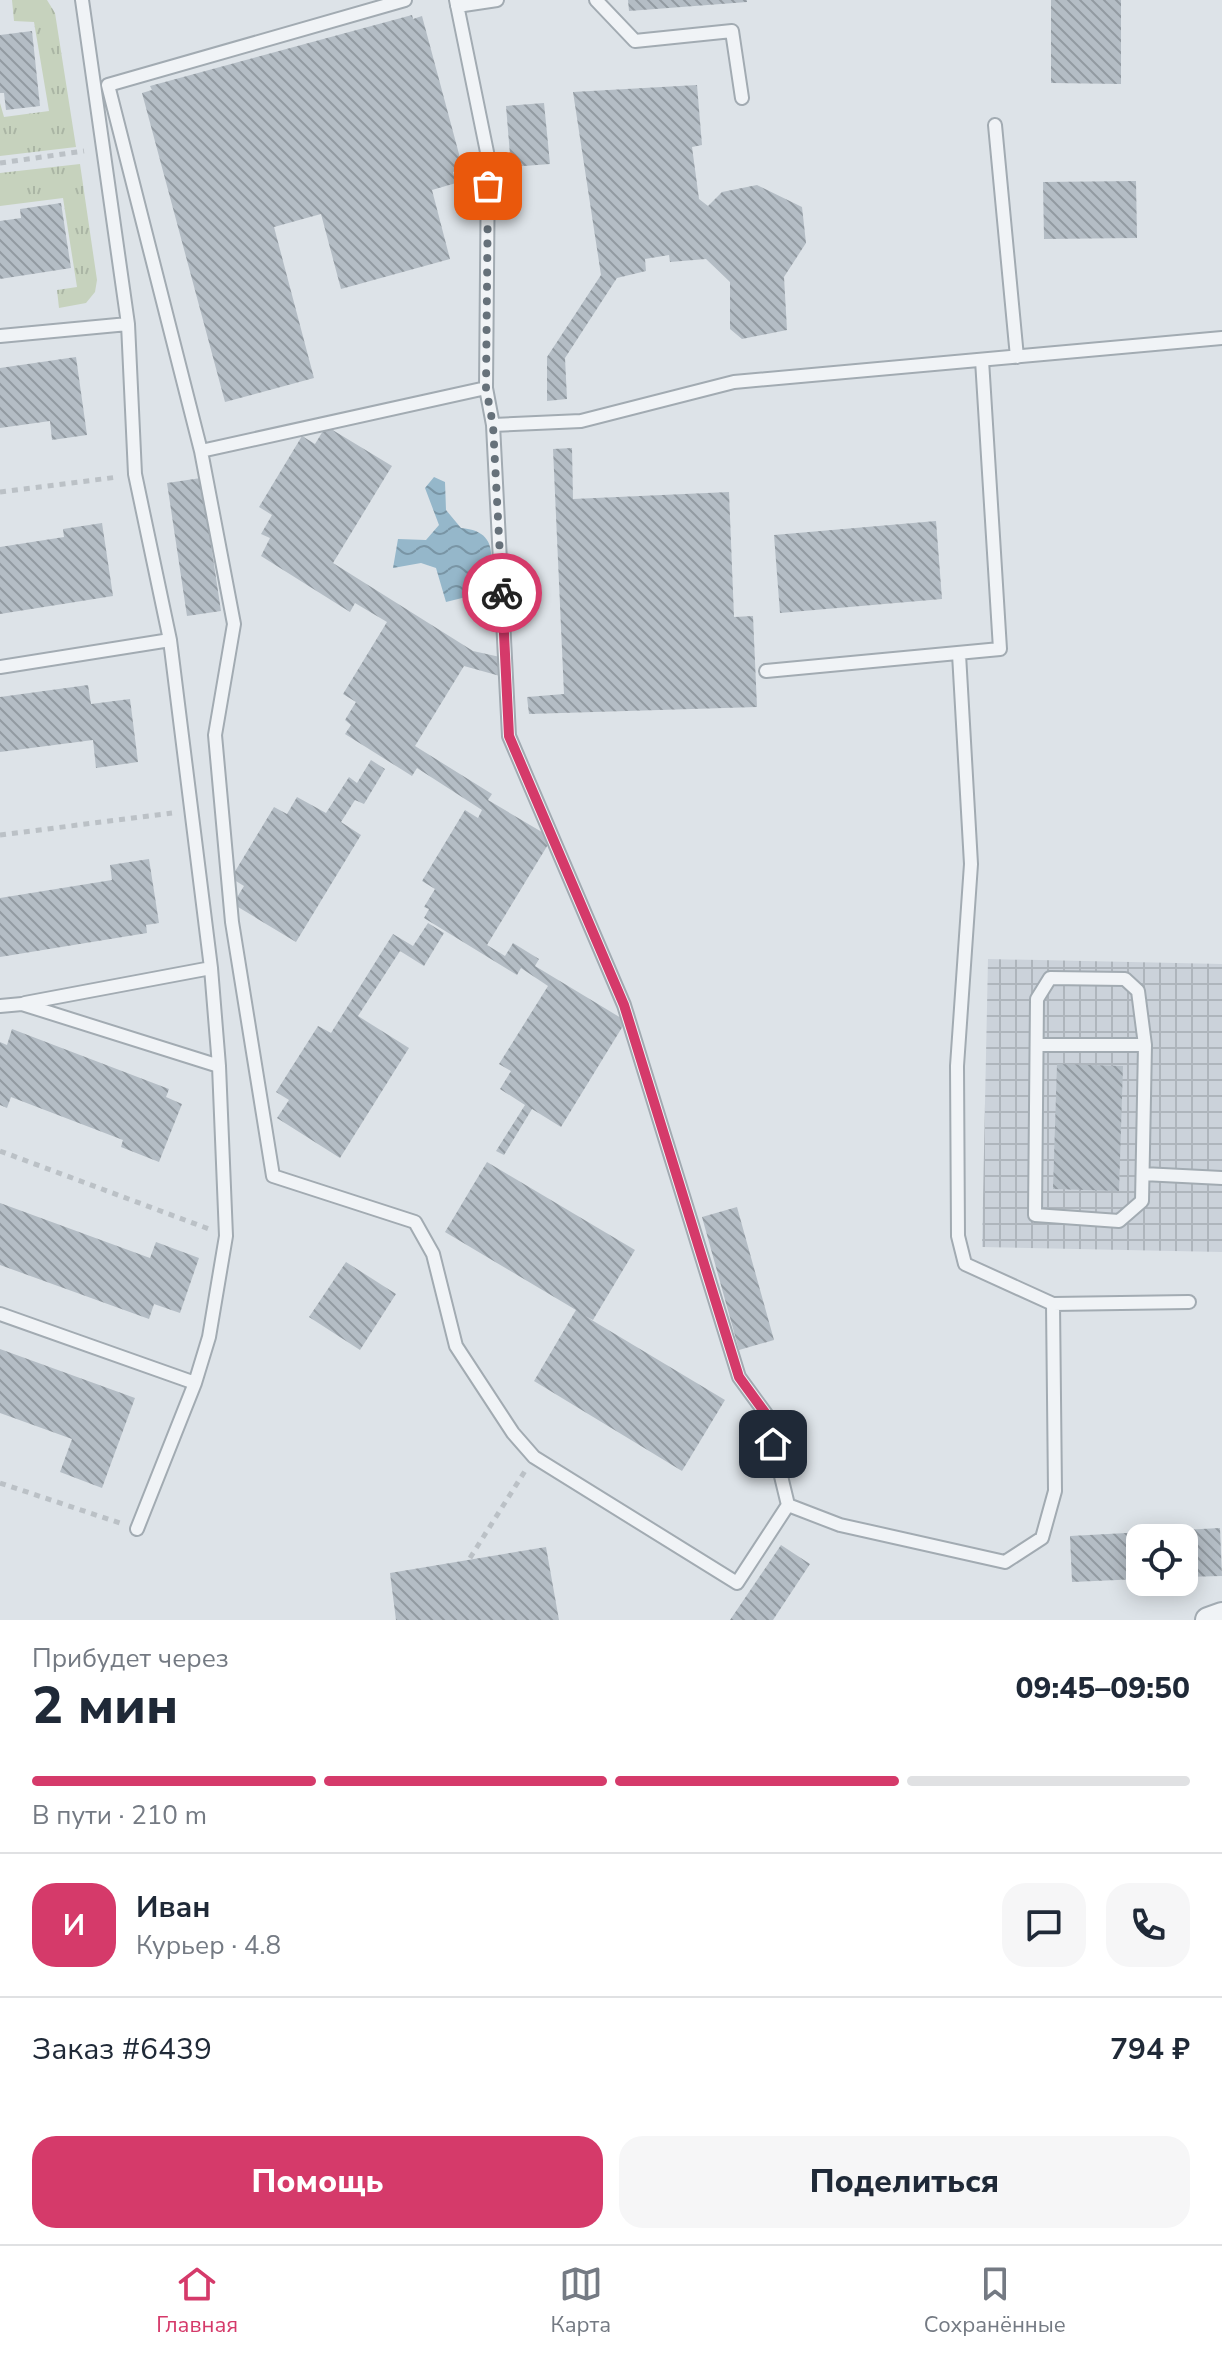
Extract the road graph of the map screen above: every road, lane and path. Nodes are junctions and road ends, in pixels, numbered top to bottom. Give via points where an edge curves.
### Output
1 (82, 0) edge
2 (405, 0) edge
3 (497, 0) edge
4 (596, 0) edge
5 (456, 3) edge
6 (742, 98) dead end
7 (995, 125) dead end
8 (105, 148) junction
9 (0, 163) edge
10 (128, 324) junction
11 (0, 336) edge
12 (1222, 338) edge
13 (1017, 357) junction
14 (982, 360) junction
15 (486, 388) junction
16 (493, 425) junction
17 (201, 451) junction
18 (135, 474) junction
19 (0, 492) edge
20 (170, 640) junction
21 (959, 654) junction
22 (0, 667) edge
23 (766, 671) dead end
24 (189, 811) junction
25 (0, 835) edge
26 (211, 968) junction
27 (22, 1004) junction
28 (0, 1006) edge
29 (1037, 1045) junction
30 (1145, 1045) junction
31 (219, 1066) junction
32 (0, 1151) edge
33 (1143, 1174) junction
34 (1222, 1178) edge
35 (226, 1236) junction
36 (1189, 1302) dead end
37 (1053, 1304) junction
38 (0, 1314) edge
39 (195, 1383) junction
40 (534, 1457) junction
41 (0, 1483) edge
42 (788, 1505) junction
43 (137, 1529) joint
44 (470, 1558) dead end
45 (1222, 1615) edge
46 (1208, 1620) edge

1 - 8 lane
2 - 17 lane via 108,85
3 - 5 lane
4 - 6 lane via 635,41 732,31
5 - 15 lane via 488,157
7 - 13 lane
8 - 9 path
8 - 10 lane
10 - 11 lane
10 - 18 lane
12 - 13 lane
13 - 14 lane
14 - 16 lane via 734,382 581,421
14 - 21 lane via 1000,649
15 - 16 lane
15 - 17 lane
16 - 42 lane via 509,736 624,1005 739,1377 766,1414
17 - 40 lane via 234,624 215,735 232,922 273,1176 415,1222 433,1254 456,1346
18 - 19 path
18 - 20 lane
20 - 22 lane
20 - 24 lane
21 - 23 lane
21 - 37 lane via 971,864 957,1066 958,1236 965,1264
24 - 25 path
24 - 26 lane
26 - 27 lane
26 - 31 lane
27 - 28 lane
27 - 31 lane
29 - 30 lane
29 - 30 lane via 1037,999 1050,978 1065,978 1125,979 1138,991
29 - 33 lane via 1035,1215 1119,1221 1142,1201
30 - 33 lane
31 - 35 lane
32 - 35 path
33 - 34 lane
35 - 39 lane via 209,1337
36 - 37 lane
37 - 42 lane via 1055,1491 1042,1538 1005,1562 840,1525
38 - 39 lane
39 - 43 lane
40 - 42 lane via 737,1583
40 - 44 path
41 - 43 path
45 - 46 street

